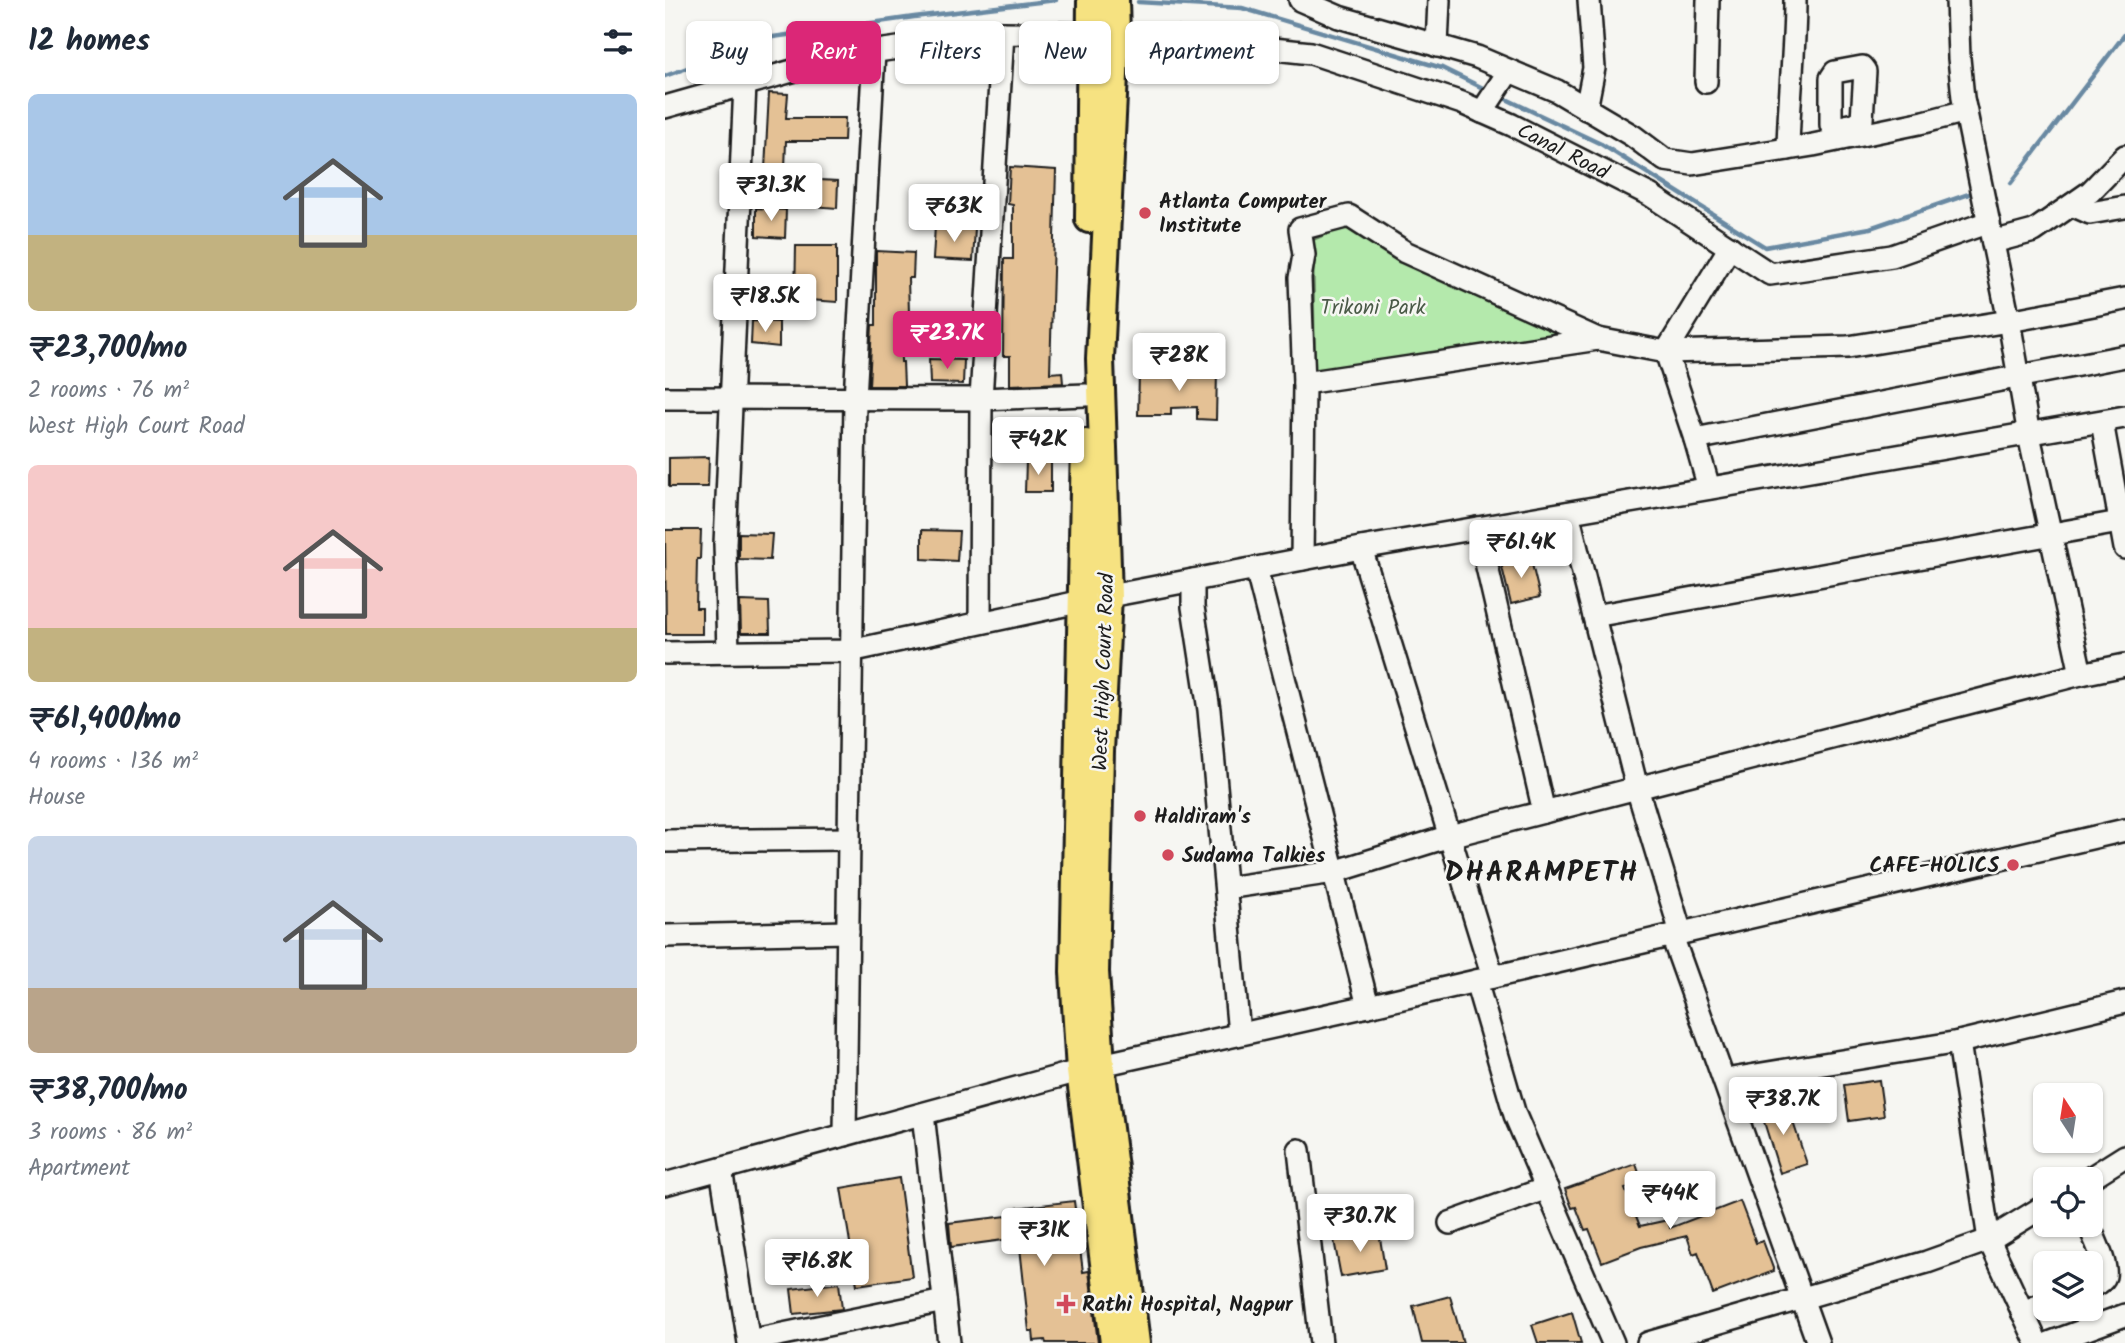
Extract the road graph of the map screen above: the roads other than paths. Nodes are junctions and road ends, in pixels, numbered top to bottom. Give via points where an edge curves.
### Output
1 (1091, 0) edge
2 (1115, 0) edge
3 (1300, 0) edge
4 (1439, 0) edge
5 (1589, 0) edge
6 (1708, 0) edge
7 (1795, 0) edge
8 (1957, 0) edge
9 (1099, 21) edge
10 (1108, 21) edge
11 (1111, 35) edge
12 (1437, 46) junction
13 (1509, 71) junction
14 (1706, 82) dead end
15 (745, 84) joint
16 (872, 84) edge
17 (1000, 84) edge
18 (1102, 84) edge
19 (1103, 84) edge
20 (665, 107) edge
21 (1586, 109) junction
22 (1966, 111) junction
23 (1482, 112) junction
24 (1788, 149) junction
25 (2125, 156) edge
26 (2072, 205) junction
27 (2125, 207) edge
28 (1991, 232) junction
29 (1730, 247) junction
30 (2125, 299) edge
31 (2009, 321) junction
32 (1598, 339) junction
33 (1666, 352) junction
34 (2125, 356) edge
35 (2019, 376) junction
36 (1304, 383) junction
37 (1086, 395) junction
38 (665, 398) edge
39 (855, 399) junction
40 (981, 399) junction
41 (731, 400) junction
42 (2125, 417) edge
43 (2102, 422) junction
44 (2029, 435) junction
45 (1695, 439) junction
46 (1709, 488) junction
47 (1568, 513) junction
48 (2123, 521) edge
49 (1478, 528) junction
50 (2051, 534) junction
51 (1361, 548) junction
52 (2125, 548) edge
53 (1302, 559) junction
54 (1256, 568) junction
55 (1192, 580) junction
56 (1095, 599) junction
57 (1594, 616) junction
58 (980, 622) junction
59 (728, 652) junction
60 (850, 652) junction
61 (665, 653) edge
62 (2125, 666) edge
63 (2081, 674) junction
64 (1637, 788) junction
65 (1544, 812) junction
66 (2125, 830) edge
67 (1450, 836) junction
68 (849, 839) junction
69 (665, 841) edge
70 (1335, 872) junction
71 (1226, 888) junction
72 (848, 933) junction
73 (1677, 934) junction
74 (665, 936) edge
75 (1485, 979) junction
76 (2125, 1002) edge
77 (1368, 1006) junction
78 (1239, 1034) junction
79 (1959, 1042) junction
80 (1090, 1068) junction
81 (1725, 1080) junction
82 (923, 1114) junction
83 (845, 1135) junction
84 (1299, 1150) dead end
85 (2125, 1156) edge
86 (721, 1169) junction
87 (2103, 1170) edge
88 (665, 1184) edge
89 (1547, 1188) junction
90 (2033, 1213) edge
91 (1450, 1223) dead end
92 (1989, 1240) junction
93 (2103, 1263) edge
94 (2103, 1280) edge
95 (1801, 1297) junction
96 (944, 1301) junction
97 (2033, 1308) edge
98 (2022, 1312) junction
99 (2125, 1315) edge
100 (749, 1342) edge
101 (949, 1343) edge
102 (1114, 1343) edge
103 (1136, 1343) edge
104 (1321, 1343) edge
105 (1613, 1343) edge
106 (1648, 1343) edge
107 (1818, 1343) edge
108 (2036, 1343) edge
109 (2049, 1343) edge

1 - 9 main road, West High Court Road
2 - 10 main road, West High Court Road
3 - 12 street via 1339,17
4 - 12 street
5 - 21 street via 1594,68
6 - 14 street
7 - 24 street
8 - 22 street
11 - 23 street, Canal Road via 1311,52
12 - 13 street
13 - 21 street
13 - 23 street
15 - 20 street, Canal Road
15 - 41 street
16 - 39 street
17 - 40 street
18 - 37 main road, West High Court Road
19 - 56 main road, West High Court Road
21 - 24 street via 1665,160 1692,164
22 - 24 street via 1862,129
22 - 28 street
23 - 29 street, Canal Road via 1650,195
25 - 26 street, Canal Road
26 - 27 street via 2091,213
26 - 28 street, Canal Road via 2034,231
28 - 29 street, Canal Road via 1892,256 1770,274
28 - 31 street
29 - 33 street
30 - 31 street
31 - 33 street via 1847,347
31 - 35 street
32 - 33 street
32 - 36 street
32 - 36 street via 1405,252 1349,216 1300,229
33 - 45 street
34 - 35 street
35 - 44 street
35 - 45 street
36 - 53 street
37 - 40 street
37 - 56 main road, West High Court Road
38 - 41 street
39 - 40 street
39 - 41 street
39 - 60 street
40 - 58 street
41 - 59 street via 725,544
42 - 43 street
43 - 44 street
43 - 48 street
44 - 46 street
44 - 50 street
45 - 46 street
46 - 47 street
47 - 49 street
47 - 57 street
48 - 50 street
48 - 52 street
49 - 51 street
49 - 65 street
50 - 57 street
50 - 63 street
51 - 53 street
51 - 67 street
53 - 54 street
54 - 55 street
54 - 70 street
55 - 56 street
55 - 71 street
56 - 58 street
56 - 80 main road, West High Court Road via 1075,972
57 - 64 street
58 - 60 street
59 - 60 street
59 - 61 street
60 - 68 street
62 - 63 street
63 - 64 street
64 - 65 street
64 - 73 street
65 - 67 street
66 - 73 street
67 - 70 street
67 - 75 street
68 - 69 street
68 - 72 street
70 - 71 street
70 - 77 street
71 - 78 street
72 - 74 street
72 - 83 street
73 - 75 street
73 - 81 street
75 - 77 street
75 - 89 street via 1515,1115
76 - 79 street
77 - 78 street
78 - 80 street
79 - 81 street
79 - 92 street
80 - 82 street
80 - 102 main road, West High Court Road
80 - 103 main road, West High Court Road
81 - 95 street
82 - 83 street
82 - 96 street
83 - 86 street
84 - 104 street
85 - 87 street
86 - 88 street
86 - 100 street
89 - 91 street
89 - 105 street
90 - 92 street
92 - 95 street
92 - 98 street
93 - 94 street
95 - 106 street
95 - 107 street
96 - 100 street
96 - 101 street
97 - 98 street
98 - 108 street
99 - 109 street

